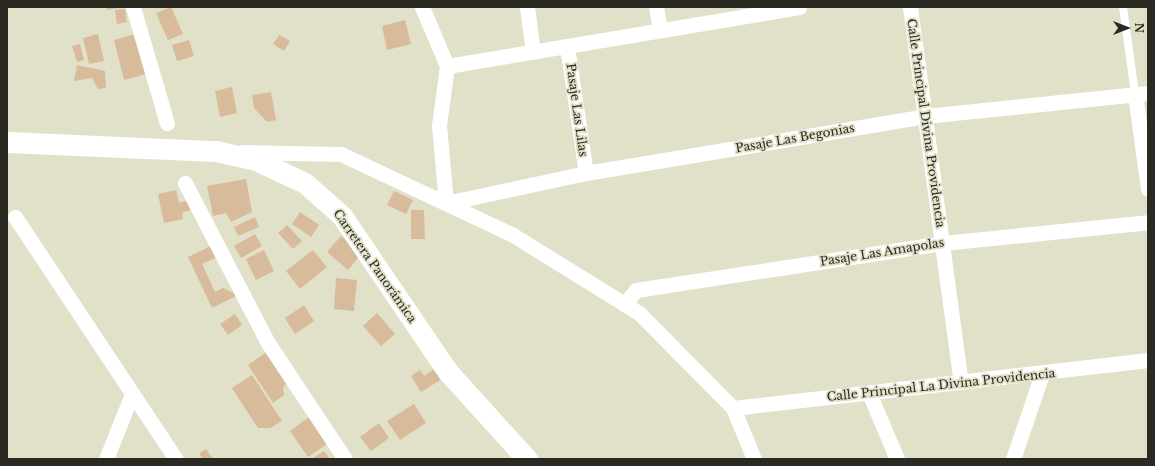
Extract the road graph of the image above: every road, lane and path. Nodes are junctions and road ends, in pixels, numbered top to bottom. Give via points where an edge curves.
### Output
1 (133, 7) edge
2 (422, 7) edge
3 (526, 7) edge
4 (656, 7) edge
5 (799, 7) edge
6 (910, 7) edge
7 (1123, 7) edge
8 (660, 30) junction
9 (568, 46) junction
10 (533, 52) junction
11 (447, 66) junction
12 (1142, 93) edge
13 (925, 116) junction
14 (167, 123) dead end
15 (7, 142) edge
16 (216, 151) junction
17 (586, 173) junction
18 (185, 183) dead end
19 (1148, 188) edge
20 (446, 203) junction
21 (14, 217) dead end
22 (1148, 222) edge
23 (943, 243) junction
24 (624, 304) junction
25 (1148, 360) edge
26 (1042, 374) junction
27 (961, 382) junction
28 (869, 393) junction
29 (132, 394) junction
30 (733, 408) junction
31 (106, 459) edge
32 (176, 459) edge
33 (345, 459) edge
34 (527, 459) edge
35 (754, 459) edge
36 (897, 459) edge
37 (1013, 459) edge

1 - 14 street
2 - 11 street
3 - 10 street
4 - 8 street
5 - 8 street
6 - 13 street, Calle Principal Divina Providencia
7 - 12 lane
8 - 9 street
9 - 10 street
9 - 17 street, Pasaje Las Lilas
10 - 11 street
11 - 20 street via 439,125
12 - 13 street, Pasaje Las Begonias
12 - 19 street
13 - 17 street, Pasaje Las Begonias
13 - 23 street, Calle Principal Divina Providencia
15 - 16 street, Carretera Panorámica
16 - 20 street via 341,154
16 - 34 street, Carretera Panorámica via 282,169 325,198 342,216 448,372
17 - 20 street, Pasaje Las Begonias
18 - 33 street via 268,343
20 - 24 street via 513,235
21 - 29 street
22 - 23 street, Pasaje Las Amapolas
23 - 24 street, Pasaje Las Amapolas via 636,290
23 - 27 street, Calle Principal Divina Providencia
24 - 30 street via 639,313
25 - 26 street, Calle Principal La Divina Providencia
26 - 27 street, Calle Principal La Divina Providencia
26 - 37 street
27 - 28 street, Calle Principal La Divina Providencia
28 - 30 street, Calle Principal La Divina Providencia
28 - 36 street
29 - 31 street
29 - 32 street
30 - 35 street

